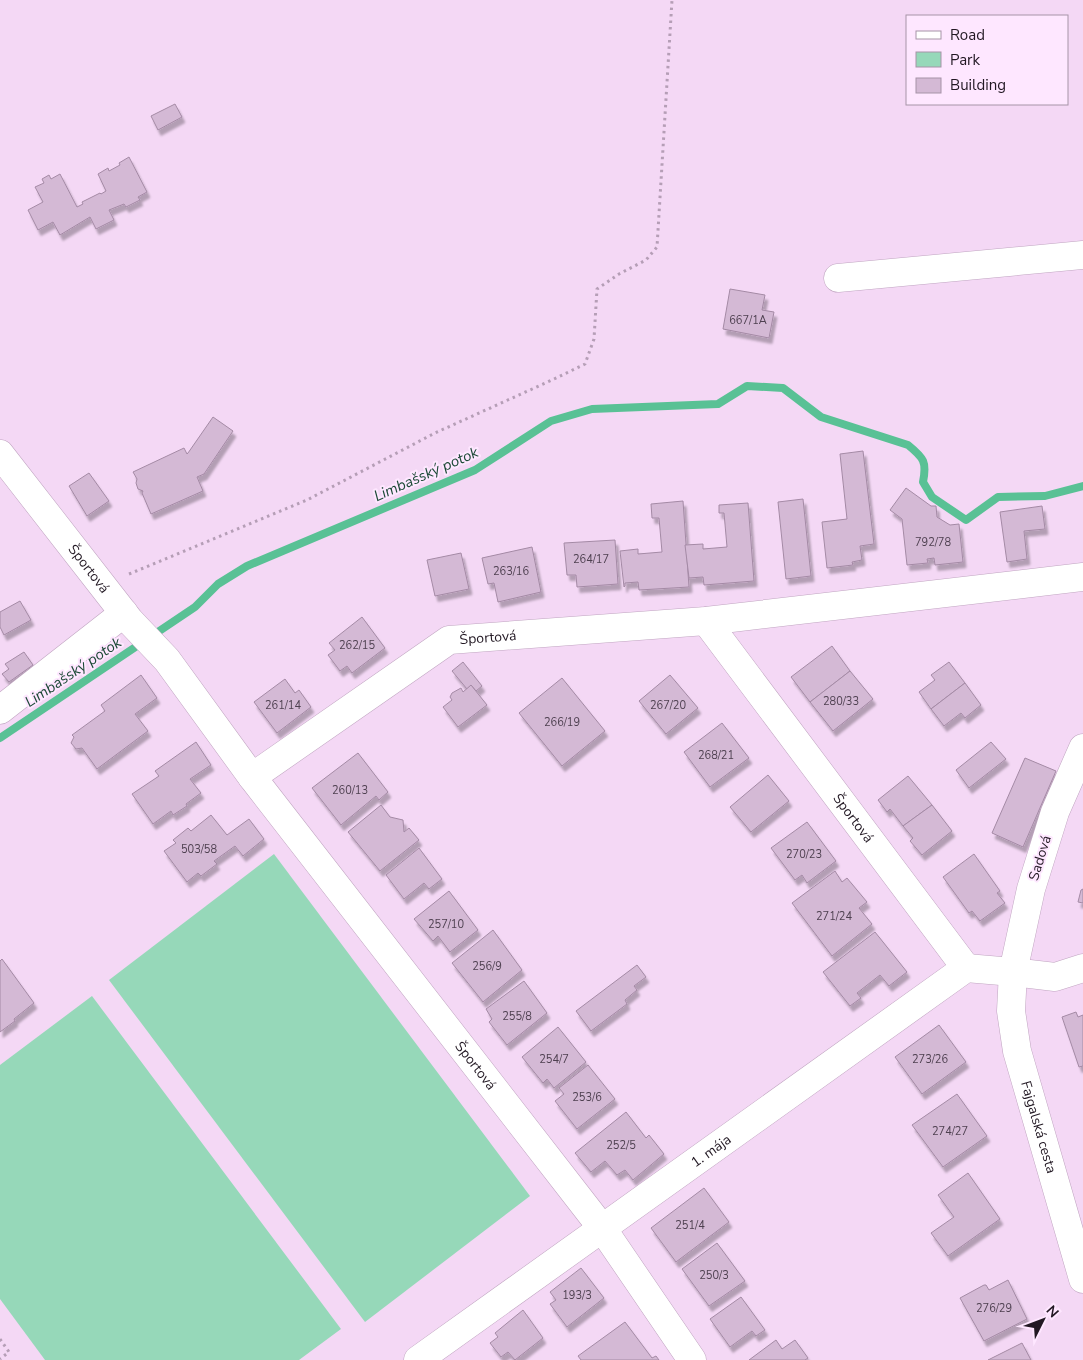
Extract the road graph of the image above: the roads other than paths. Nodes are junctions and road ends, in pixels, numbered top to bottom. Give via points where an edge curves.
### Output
1 (1083, 255) edge
2 (838, 278) dead end
3 (0, 454) edge
4 (1083, 577) edge
5 (127, 617) junction
6 (706, 621) junction
7 (0, 710) edge
8 (1083, 748) edge
9 (252, 776) junction
10 (966, 968) junction
11 (1083, 968) edge
12 (1013, 972) junction
13 (602, 1228) junction
14 (1083, 1279) edge
15 (418, 1360) edge
16 (692, 1360) edge

1 - 2 street
3 - 5 street, Športová
4 - 6 street, Športová
5 - 7 street
5 - 9 street, Športová via 168,660
6 - 9 street, Športová via 449,640
6 - 10 street, Športová
8 - 12 street, Sadová via 1055,812 1031,889
9 - 13 street, Športová
10 - 12 street
10 - 13 street, 1. mája
11 - 12 street via 1055,977
12 - 14 street, Fajgalská cesta via 1011,1011 1017,1051
13 - 15 street, 1. mája
13 - 16 street, Športová

